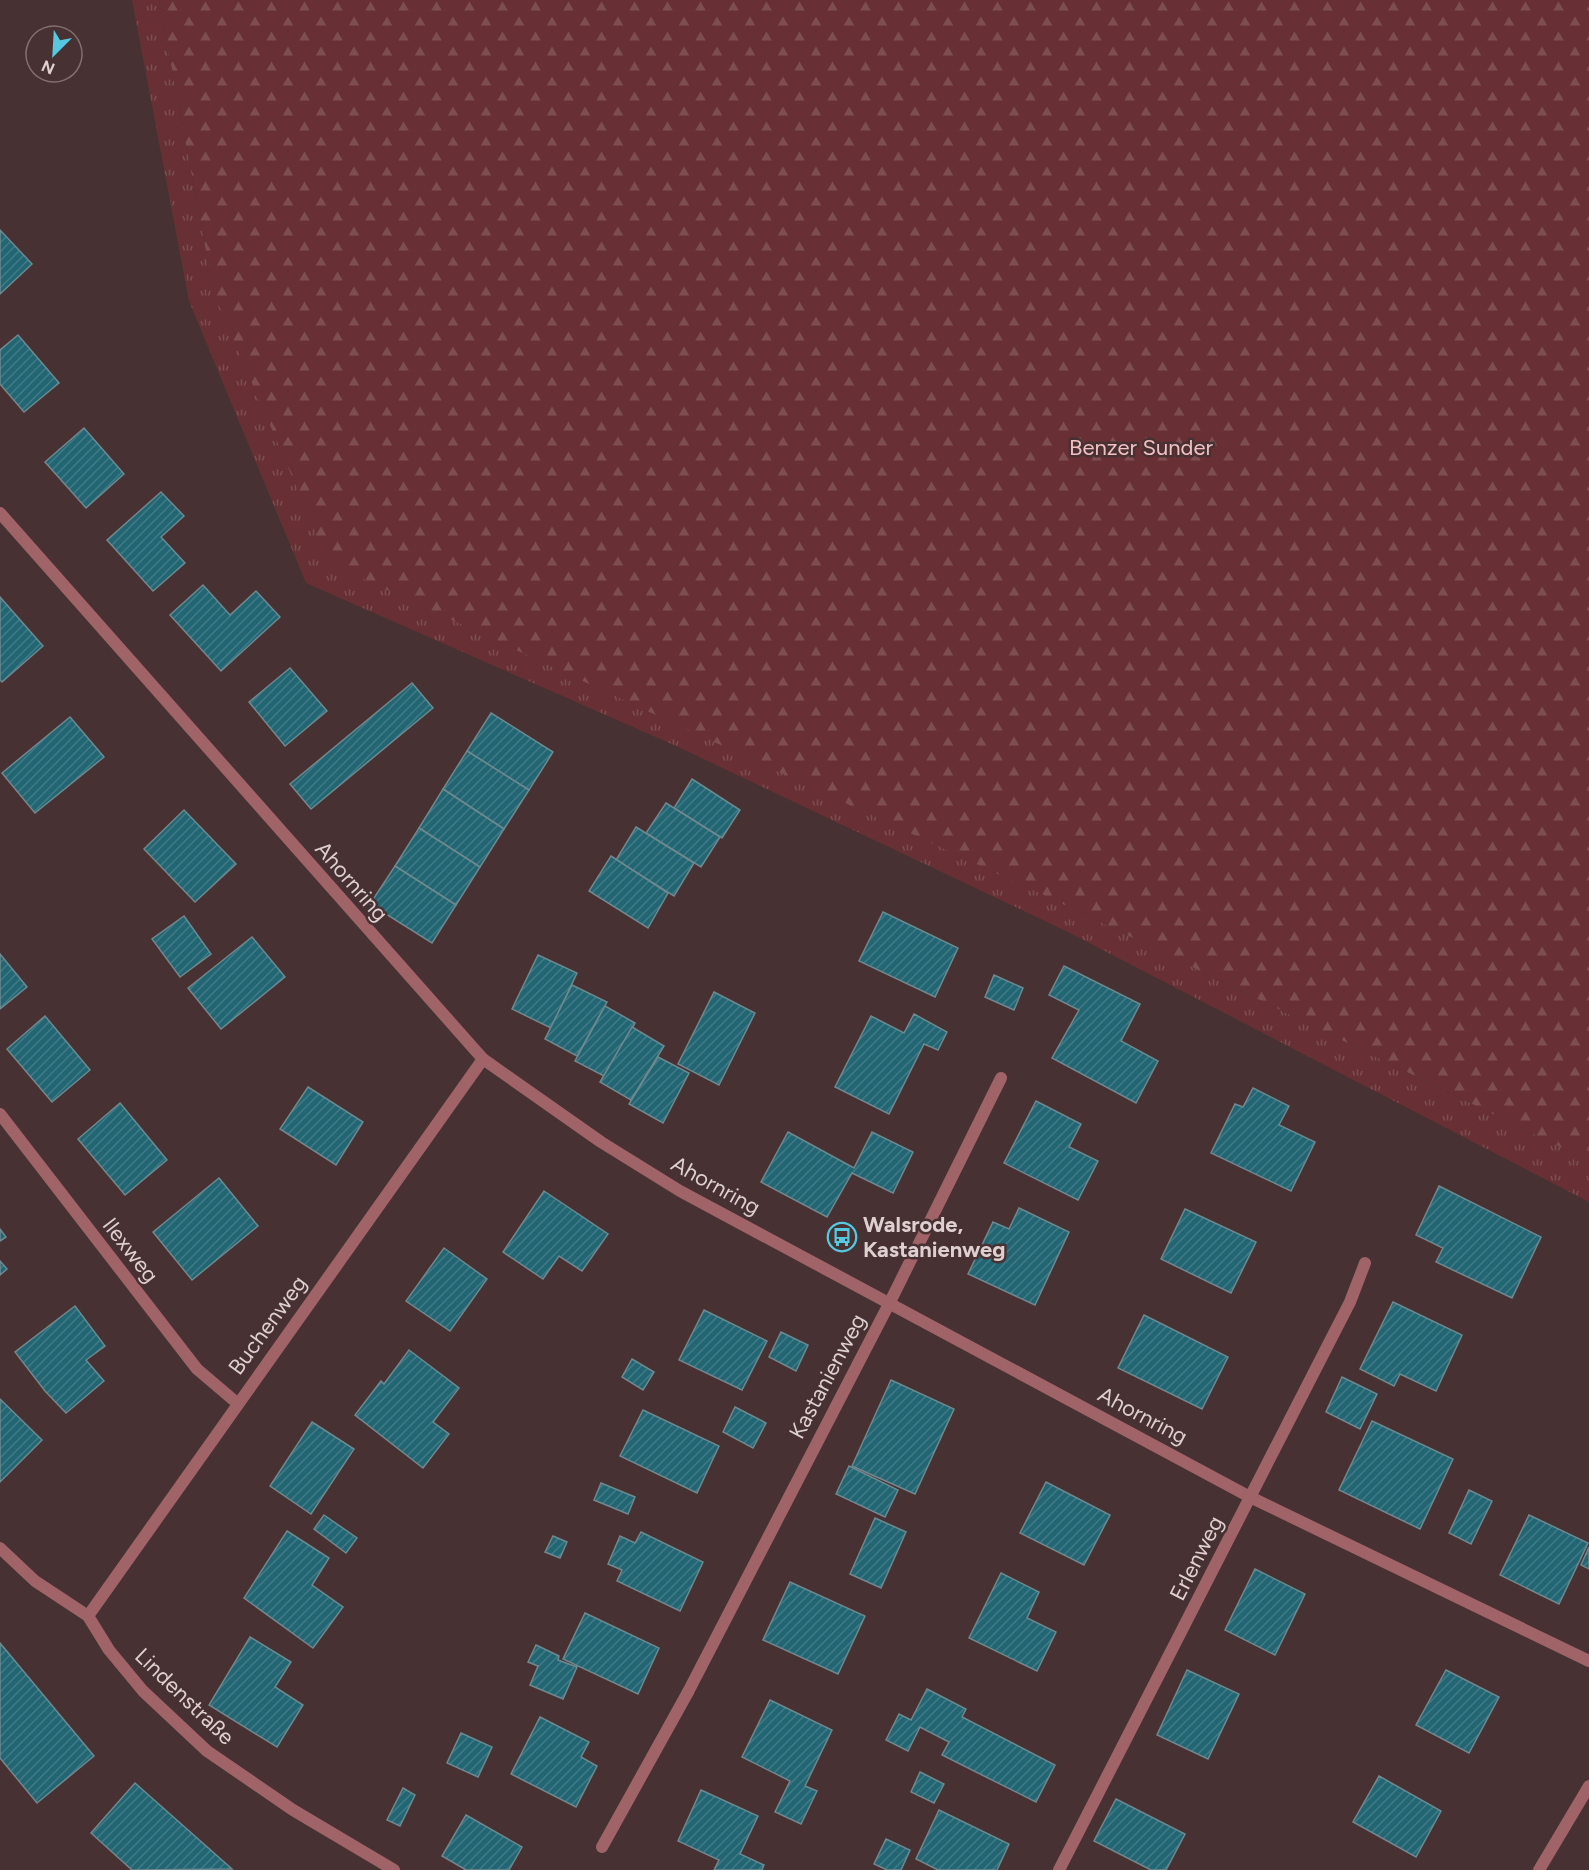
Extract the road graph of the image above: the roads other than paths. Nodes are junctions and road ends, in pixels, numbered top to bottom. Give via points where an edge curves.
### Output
1 (0, 513) edge
2 (483, 1059) junction
3 (1001, 1078) dead end
4 (0, 1114) edge
5 (1365, 1263) dead end
6 (890, 1302) junction
7 (237, 1403) junction
8 (1251, 1497) junction
9 (0, 1548) edge
10 (88, 1616) junction
11 (1589, 1661) edge
12 (1589, 1786) edge
13 (602, 1847) dead end
14 (394, 1870) edge
15 (1059, 1870) edge
16 (1539, 1870) edge

1 - 2 street, Ahornring
2 - 6 street, Ahornring via 601,1142 680,1191
2 - 7 street, Buchenweg
3 - 6 street, Kastanienweg
4 - 7 street, Ilexweg via 197,1369
5 - 8 street, Erlenweg via 1350,1302
6 - 8 street, Ahornring
6 - 13 street, Kastanienweg via 688,1692
7 - 10 street, Buchenweg
8 - 11 street, Ahornring
8 - 15 street, Erlenweg
9 - 10 street, Lindenstraße via 34,1581
10 - 14 street, Lindenstraße via 109,1650 143,1691 207,1751 293,1810
12 - 16 street

